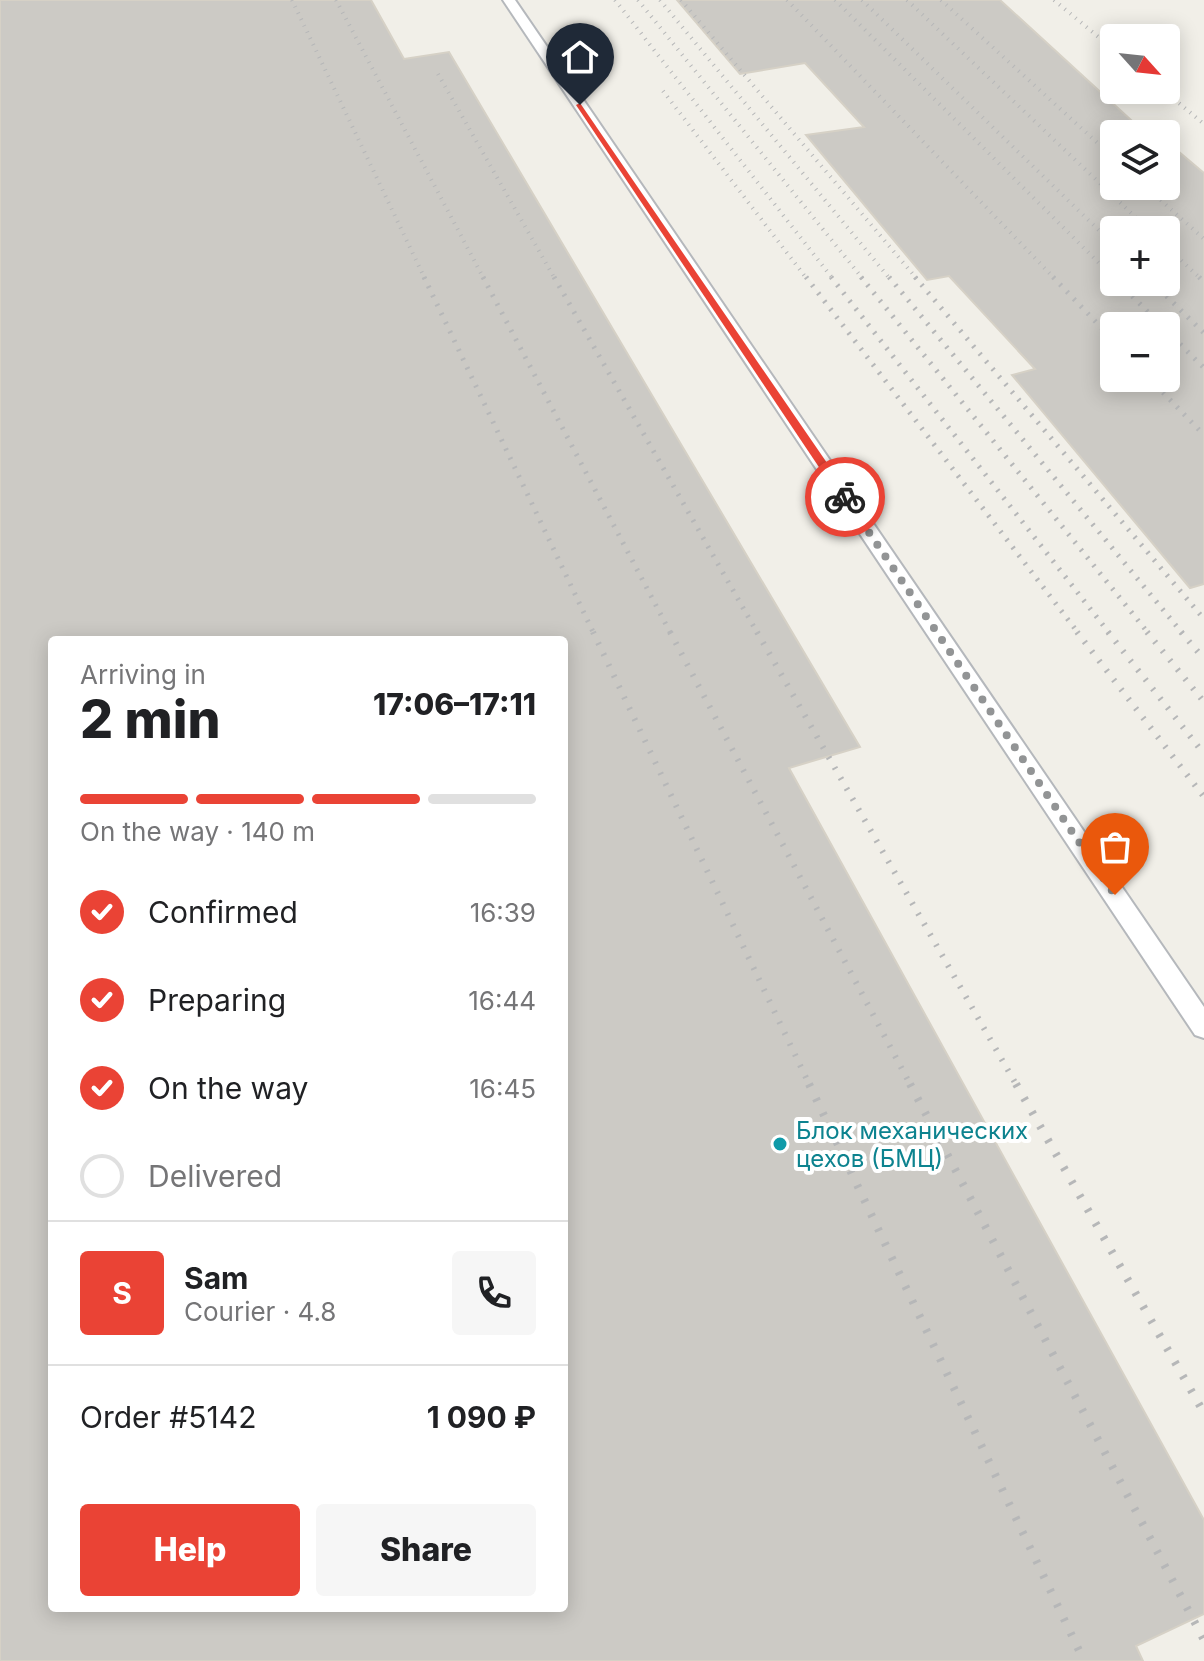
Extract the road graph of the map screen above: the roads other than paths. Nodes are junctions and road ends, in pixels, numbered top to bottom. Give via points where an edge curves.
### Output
1 (509, 0) edge
2 (1204, 1027) edge

1 - 2 lane

